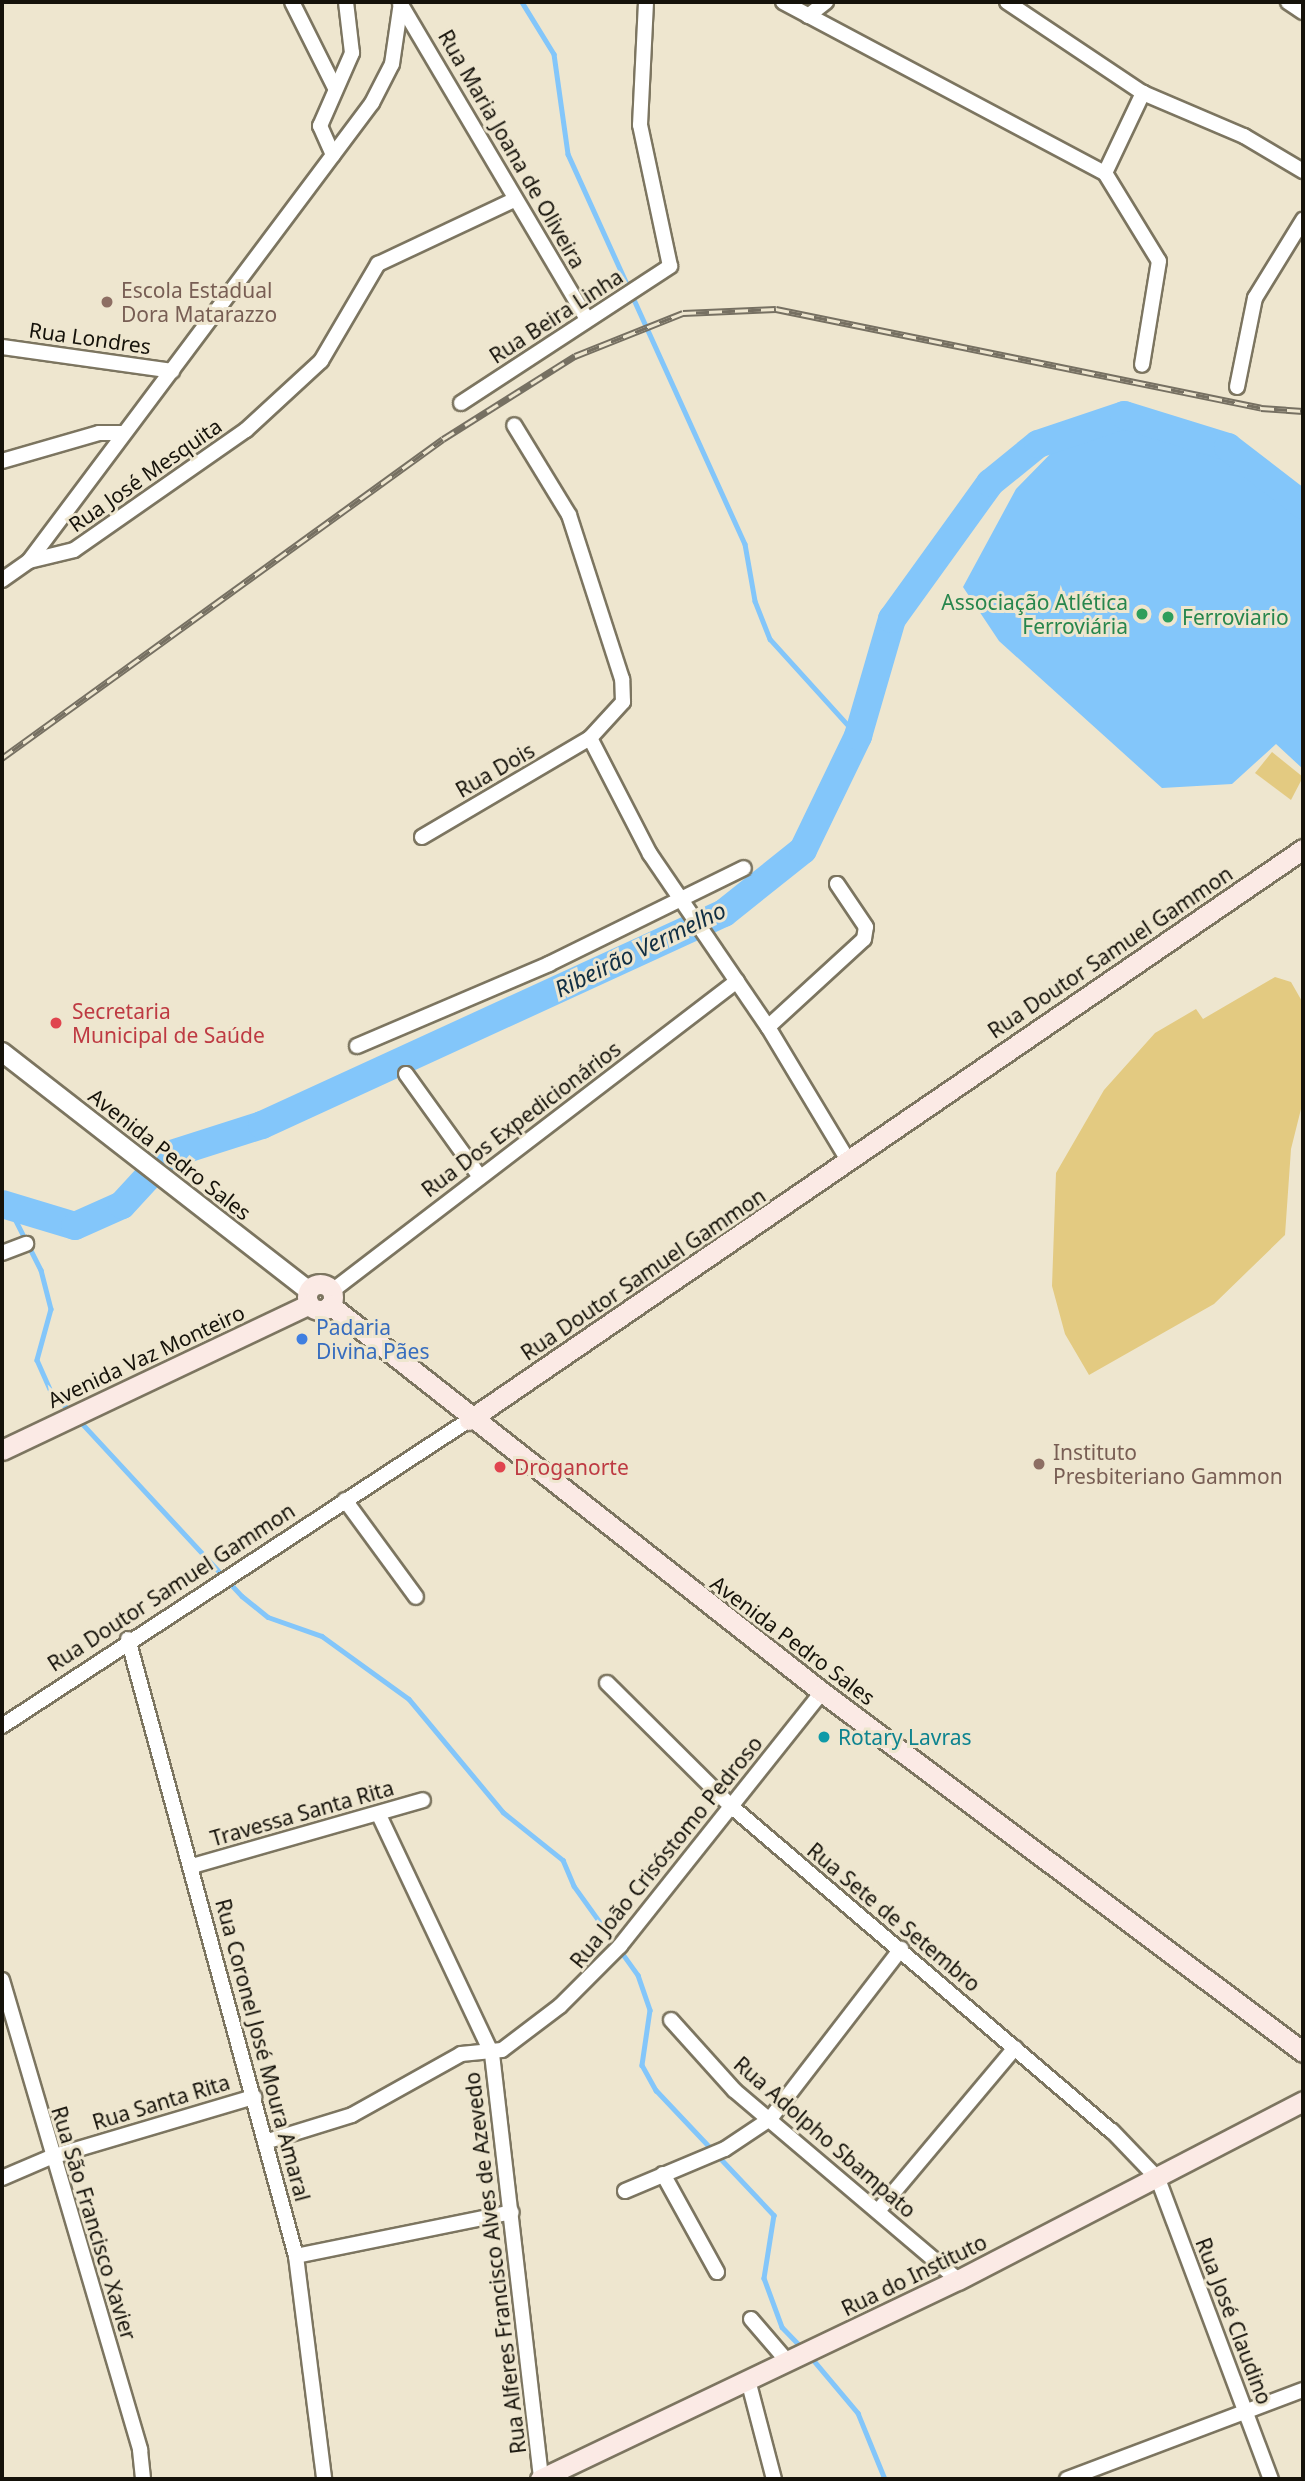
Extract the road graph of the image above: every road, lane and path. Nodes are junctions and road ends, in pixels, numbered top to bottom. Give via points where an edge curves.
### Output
1 (292, 2) edge
2 (346, 2) edge
3 (401, 2) edge
4 (646, 2) edge
5 (783, 2) edge
6 (826, 2) edge
7 (1007, 2) edge
8 (1288, 2) edge
9 (1303, 12) edge
10 (808, 16) junction
11 (335, 88) junction
12 (1143, 93) junction
13 (333, 155) junction
14 (1303, 171) edge
15 (1105, 173) junction
16 (514, 200) junction
17 (1303, 220) edge
18 (586, 317) junction
19 (2, 347) edge
20 (1142, 365) dead end
21 (172, 371) junction
22 (1237, 387) dead end
23 (461, 403) dead end
24 (514, 425) dead end
25 (122, 433) junction
26 (2, 461) edge
27 (29, 561) junction
28 (2, 580) edge
29 (590, 738) junction
30 (422, 837) dead end
31 (1303, 849) edge
32 (744, 868) dead end
33 (837, 884) dead end
34 (681, 904) junction
35 (737, 981) junction
36 (768, 1027) junction
37 (357, 1046) dead end
38 (2, 1052) edge
39 (406, 1074) dead end
40 (849, 1162) junction
41 (480, 1177) junction
42 (26, 1244) dead end
43 (2, 1253) edge
44 (309, 1297) junction
45 (331, 1298) junction
46 (469, 1420) junction
47 (2, 1450) edge
48 (345, 1500) junction
49 (416, 1597) dead end
50 (128, 1639) junction
51 (607, 1683) dead end
52 (822, 1692) junction
53 (2, 1726) edge
54 (423, 1801) dead end
55 (732, 1807) junction
56 (379, 1815) junction
57 (192, 1866) junction
58 (901, 1949) junction
59 (2, 1980) edge
60 (671, 2020) dead end
61 (1015, 2048) junction
62 (1303, 2052) edge
63 (492, 2054) junction
64 (254, 2097) junction
65 (1303, 2101) edge
66 (770, 2119) junction
67 (265, 2142) junction
68 (51, 2157) junction
69 (663, 2174) junction
70 (2, 2178) edge
71 (1158, 2179) junction
72 (625, 2191) dead end
73 (878, 2211) junction
74 (512, 2213) junction
75 (296, 2256) junction
76 (717, 2272) dead end
77 (958, 2280) junction
78 (751, 2319) dead end
79 (788, 2362) junction
80 (747, 2381) junction
81 (1303, 2390) edge
82 (1246, 2413) junction
83 (143, 2479) edge
84 (324, 2479) edge
85 (540, 2479) edge
86 (775, 2479) edge
87 (1067, 2479) edge
88 (1271, 2479) edge

1 - 11 street
2 - 11 street via 352,53
3 - 13 street via 386,81
3 - 16 street, Rua Maria Joana de Oliveira
4 - 18 street, Rua Beira Linha via 640,125 671,263
5 - 10 street
6 - 10 street
7 - 12 street
8 - 9 street
10 - 15 street
11 - 13 street via 320,126
12 - 14 street via 1244,136
12 - 15 street
13 - 21 street
15 - 20 street via 1159,261
16 - 18 street, Rua Maria Joana de Oliveira
16 - 27 street, Rua José Mesquita via 378,264 321,361 246,430 74,550
17 - 22 street via 1255,298
18 - 23 street, Rua Beira Linha
19 - 21 street, Rua Londres
21 - 25 street
24 - 29 street, Rua Dois via 569,515 622,679 616,715
25 - 26 street via 79,437
25 - 27 street
27 - 28 street, Rua José Mesquita
29 - 30 street, Rua Dois
29 - 34 street
31 - 40 main road, Rua Doutor Samuel Gammon
32 - 34 street
33 - 36 street via 866,927 864,939
34 - 35 street
34 - 37 street
35 - 36 street
35 - 41 street, Rua Dos Expedicionários
36 - 40 street
38 - 44 street, Avenida Pedro Sales
39 - 41 street
40 - 46 main road, Rua Doutor Samuel Gammon
41 - 45 street, Rua Dos Expedicionários
42 - 43 street
44 - 45 main road via 320,1310
44 - 47 main road, Avenida Vaz Monteiro
45 - 46 main road, Avenida Pedro Sales
46 - 48 street, Rua Doutor Samuel Gammon
46 - 52 main road, Avenida Pedro Sales
48 - 49 street
48 - 50 street, Rua Doutor Samuel Gammon
50 - 53 street, Rua Doutor Samuel Gammon
50 - 57 street, Rua Coronel José Moura Amaral
51 - 55 street, Rua Sete de Setembro
52 - 55 street, Rua João Crisóstomo Pedroso
52 - 62 main road, Avenida Pedro Sales
54 - 56 street, Travessa Santa Rita
55 - 58 street, Rua Sete de Setembro
55 - 63 street, Rua João Crisóstomo Pedroso via 590,1979
56 - 57 street, Travessa Santa Rita
56 - 63 street, Rua Alferes Francisco Alves de Azevedo
57 - 64 street, Rua Coronel José Moura Amaral
58 - 61 street, Rua Sete de Setembro
58 - 66 street
59 - 68 street, Rua São Francisco Xavier
60 - 66 street, Rua Adolpho Sbampato via 734,2091
61 - 71 street, Rua Sete de Setembro
61 - 73 street
63 - 67 street via 461,2054 352,2115
63 - 74 street, Rua Alferes Francisco Alves de Azevedo
64 - 67 street, Rua Coronel José Moura Amaral
64 - 68 street, Rua Santa Rita
65 - 71 main road, Rua do Instituto
66 - 69 street via 725,2150
66 - 73 street, Rua Adolpho Sbampato
67 - 75 street, Rua Coronel José Moura Amaral
68 - 70 street, Rua Santa Rita
68 - 83 street, Rua São Francisco Xavier via 140,2450
69 - 72 street
69 - 76 street
71 - 77 main road, Rua do Instituto
71 - 82 street, Rua José Claudino
73 - 77 street, Rua Adolpho Sbampato
74 - 75 street
74 - 85 street, Rua Alferes Francisco Alves de Azevedo
75 - 84 street, Rua Coronel José Moura Amaral
77 - 79 main road, Rua do Instituto
78 - 79 street
79 - 80 main road, Rua do Instituto
80 - 85 main road, Rua do Instituto
80 - 86 street
81 - 82 street
82 - 87 street
82 - 88 street, Rua José Claudino

